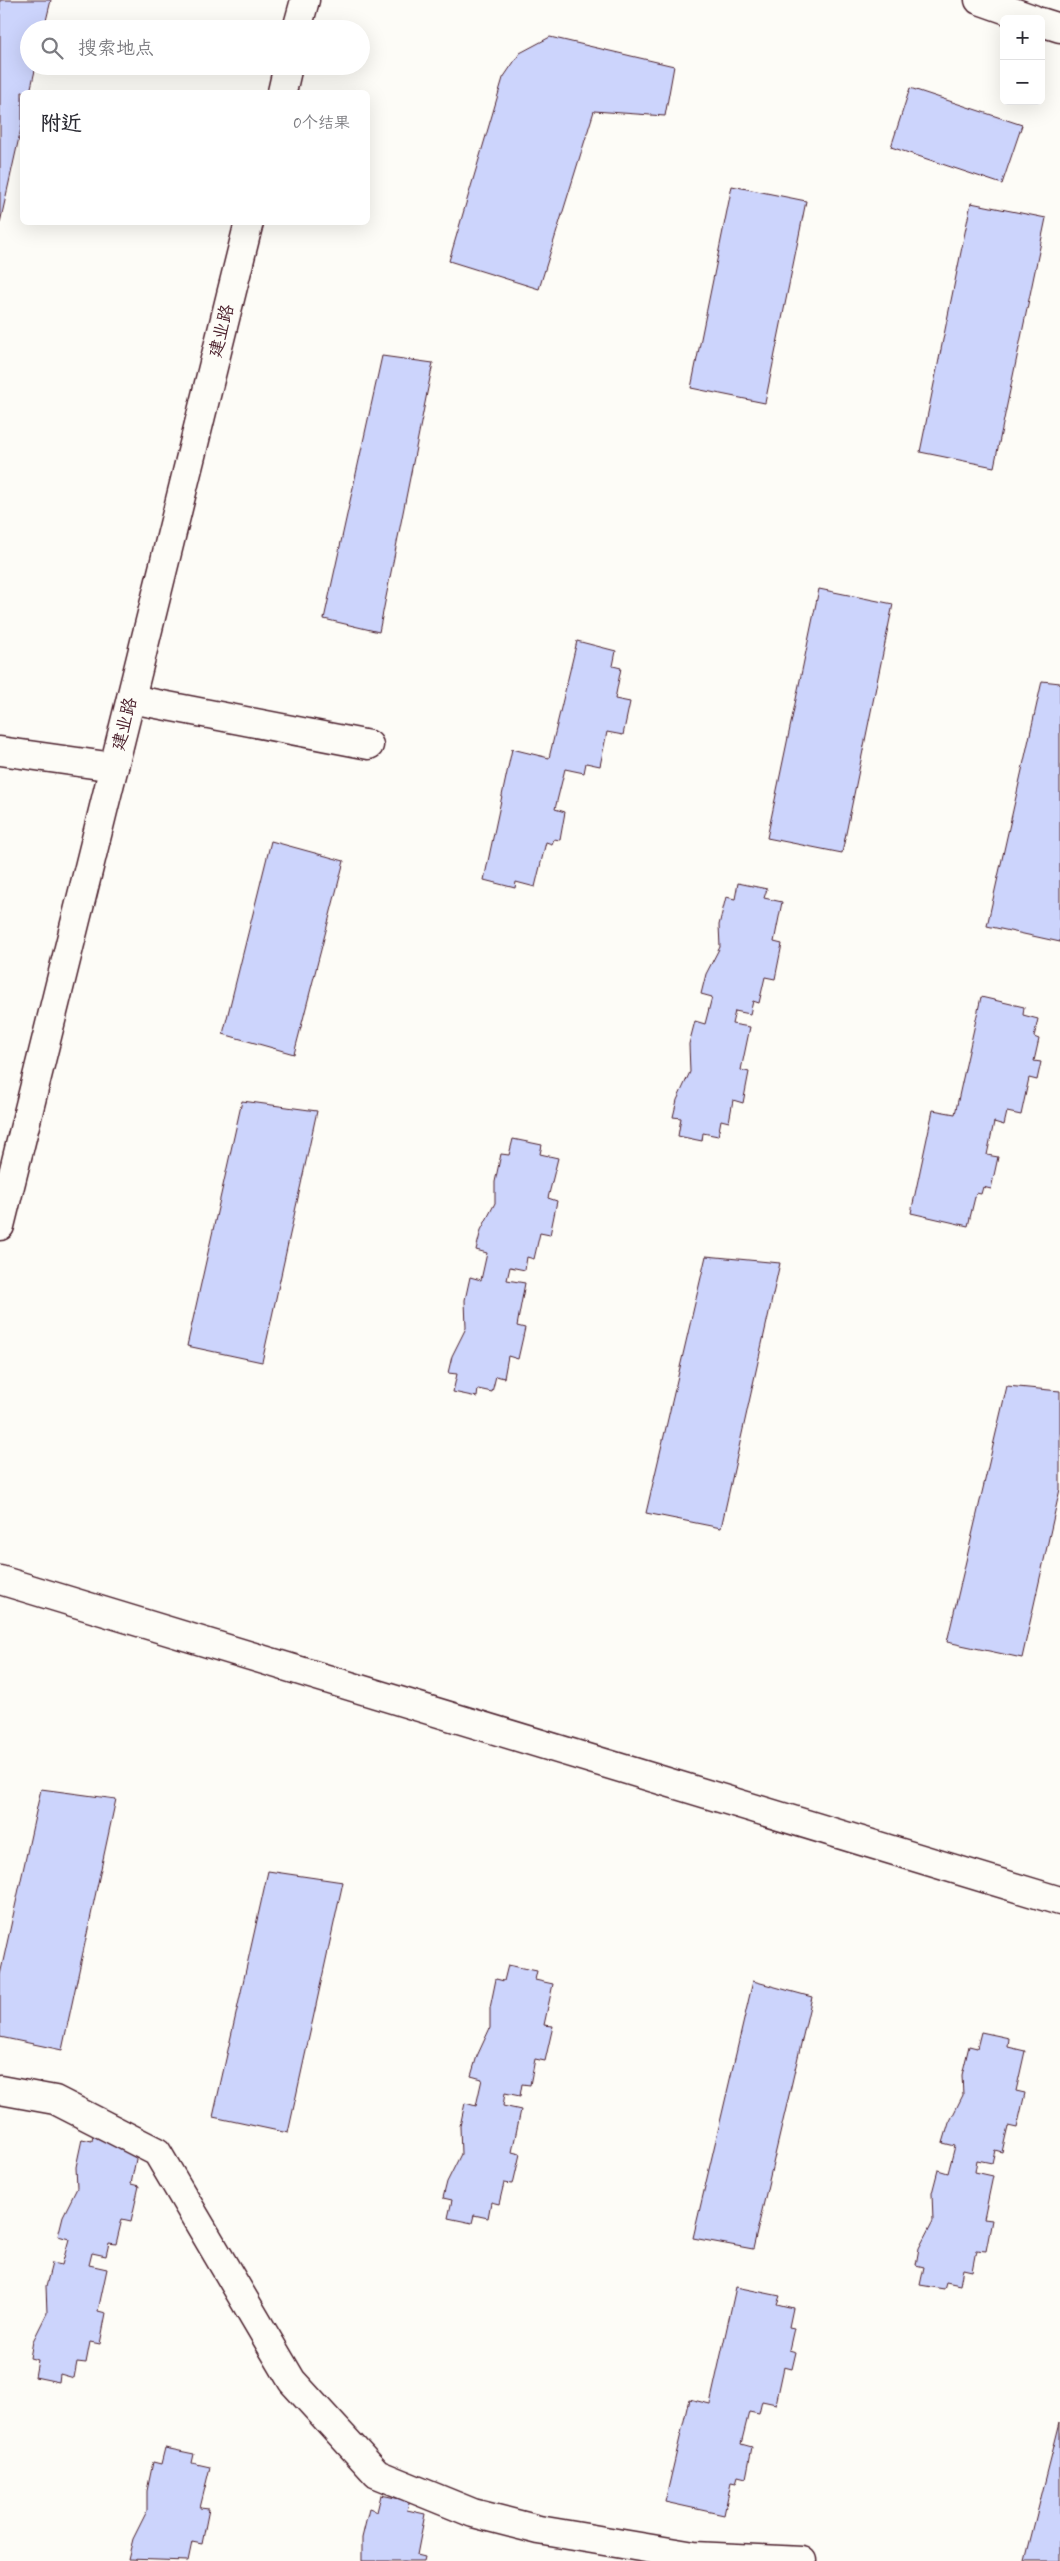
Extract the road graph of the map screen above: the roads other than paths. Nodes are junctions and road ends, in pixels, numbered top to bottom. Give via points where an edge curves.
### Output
1 (304, 0) edge
2 (979, 0) edge
3 (1022, 15) edge
4 (299, 20) edge
5 (1045, 23) edge
6 (1060, 28) edge
7 (286, 75) edge
8 (282, 90) edge
9 (248, 225) edge
10 (131, 699) junction
11 (369, 745) dead end
12 (0, 751) edge
13 (114, 766) junction
14 (0, 1226) edge
15 (0, 1580) edge
16 (1060, 1901) edge
17 (0, 2090) edge
18 (802, 2561) edge

1 - 4 street
2 - 3 street
5 - 6 street
7 - 8 street
9 - 10 street, 建业路
10 - 11 street
10 - 13 street, 建业路
12 - 13 street
13 - 14 street, 建业路
15 - 16 street
17 - 18 street via 55,2100 157,2152 292,2381 377,2474 474,2514 539,2530 694,2556

